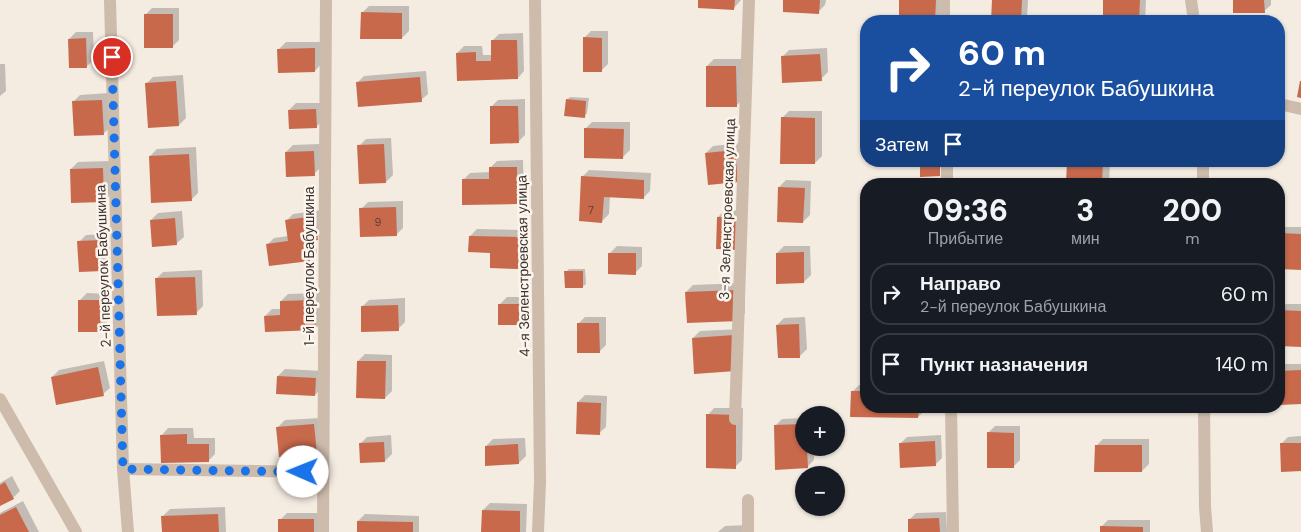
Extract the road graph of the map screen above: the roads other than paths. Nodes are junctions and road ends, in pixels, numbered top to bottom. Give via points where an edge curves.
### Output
1 (110, 0) edge
2 (326, 0) edge
3 (535, 0) edge
4 (749, 0) edge
5 (944, 0) edge
6 (1191, 0) edge
7 (944, 15) edge
8 (1193, 15) edge
9 (1285, 105) edge
10 (1301, 109) edge
11 (0, 399) edge
12 (951, 413) edge
13 (1204, 413) edge
14 (735, 419) dead end
15 (123, 469) junction
16 (323, 472) junction
17 (748, 500) dead end
18 (76, 532) edge
19 (128, 532) edge
20 (322, 532) edge
21 (538, 532) edge
22 (748, 532) edge
23 (953, 532) edge
24 (1207, 532) edge

1 - 15 street, 2-й переулок Бабушкина
2 - 16 street, 1-й переулок Бабушкина
3 - 21 street, 4-я Зеленстроевская улица
4 - 14 street, 3-я Зеленстроевская улица
5 - 7 street
6 - 8 street
9 - 10 street
11 - 18 street
12 - 23 street
13 - 24 street
15 - 16 street
15 - 19 street, 2-й переулок Бабушкина
16 - 20 street, 1-й переулок Бабушкина
17 - 22 street

